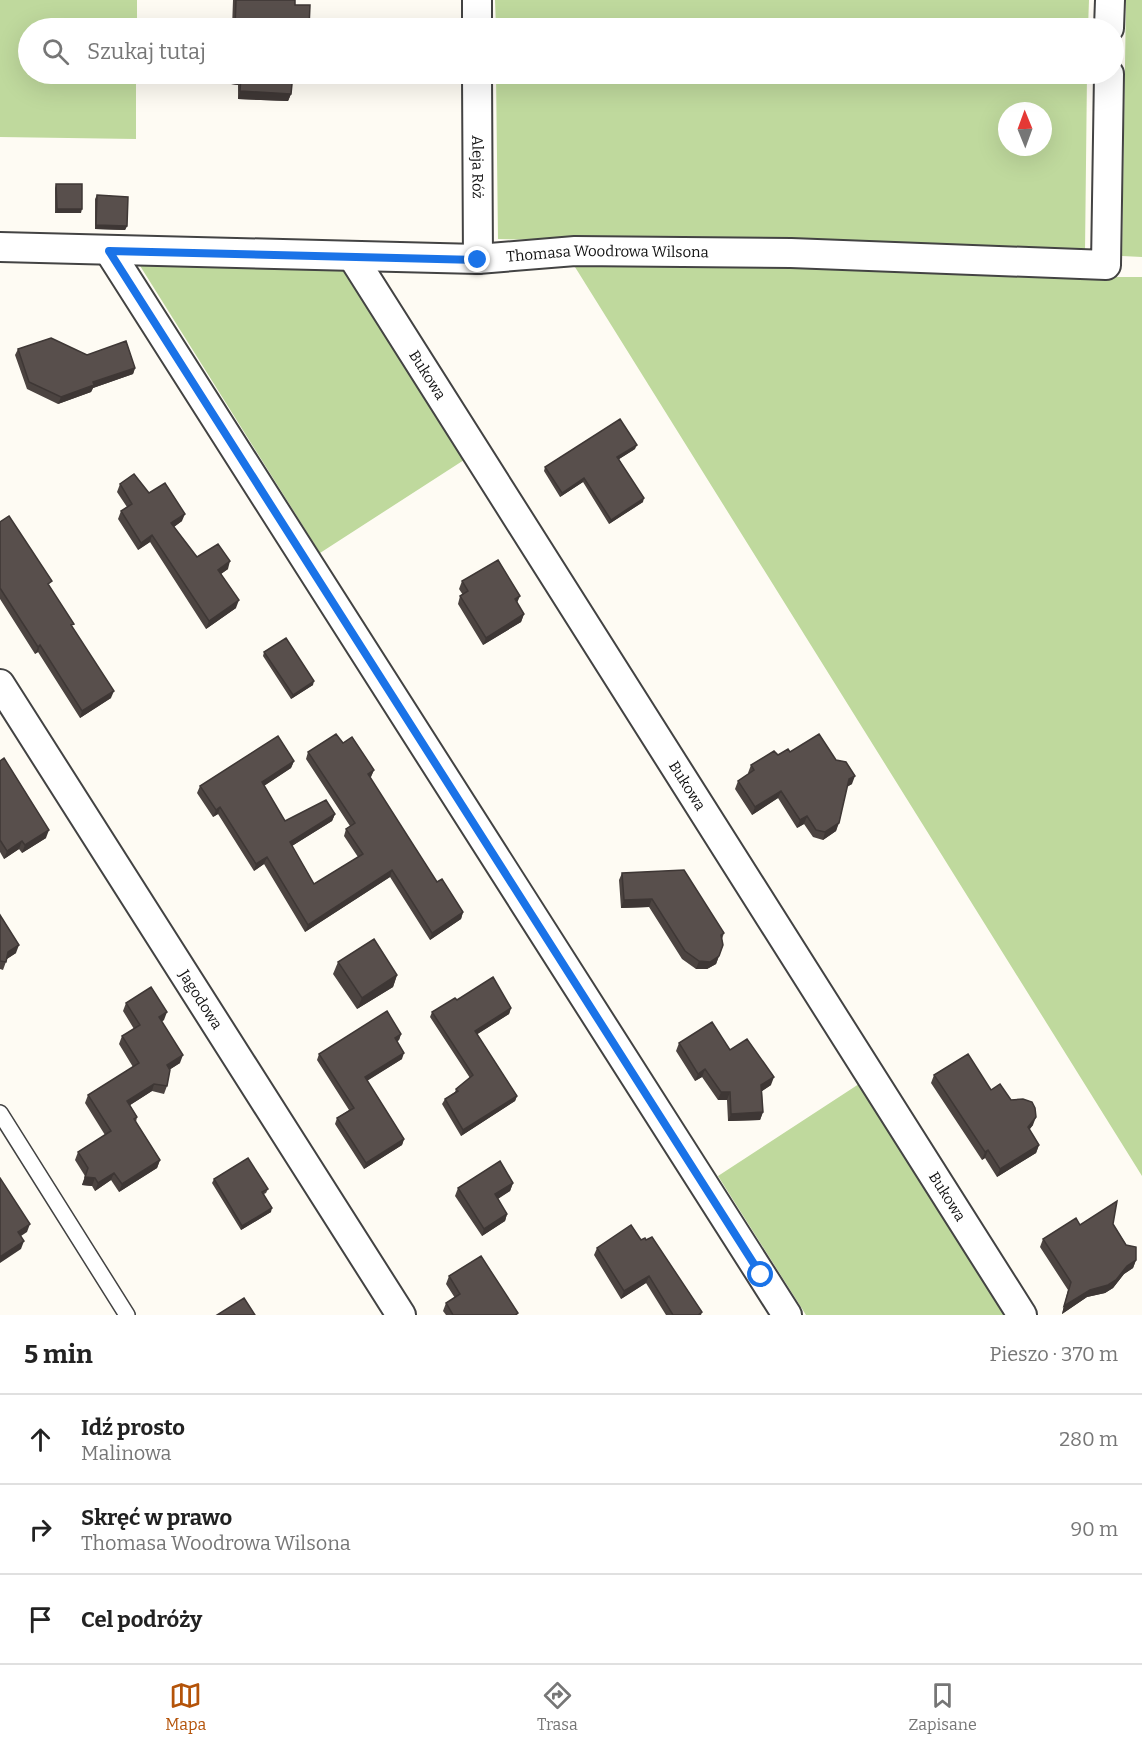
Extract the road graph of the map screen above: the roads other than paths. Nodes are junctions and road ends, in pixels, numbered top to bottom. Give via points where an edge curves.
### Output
1 (477, 0) edge
2 (1110, 0) edge
3 (477, 18) edge
4 (1109, 18) edge
5 (477, 84) edge
6 (1109, 84) edge
7 (0, 247) edge
8 (109, 251) junction
9 (352, 256) junction
10 (478, 260) junction
11 (0, 684) edge
12 (0, 1113) edge
13 (127, 1315) edge
14 (401, 1315) edge
15 (787, 1315) edge
16 (1022, 1315) edge

1 - 3 street
2 - 4 street
5 - 10 street, Aleja Róż
6 - 10 street, Thomasa Woodrowa Wilsona via 1106,265 791,253 586,251
7 - 8 street, Thomasa Woodrowa Wilsona
8 - 9 street, Thomasa Woodrowa Wilsona
8 - 15 street
9 - 10 street, Thomasa Woodrowa Wilsona
9 - 16 street, Bukowa
11 - 14 street, Jagodowa
12 - 13 lane

